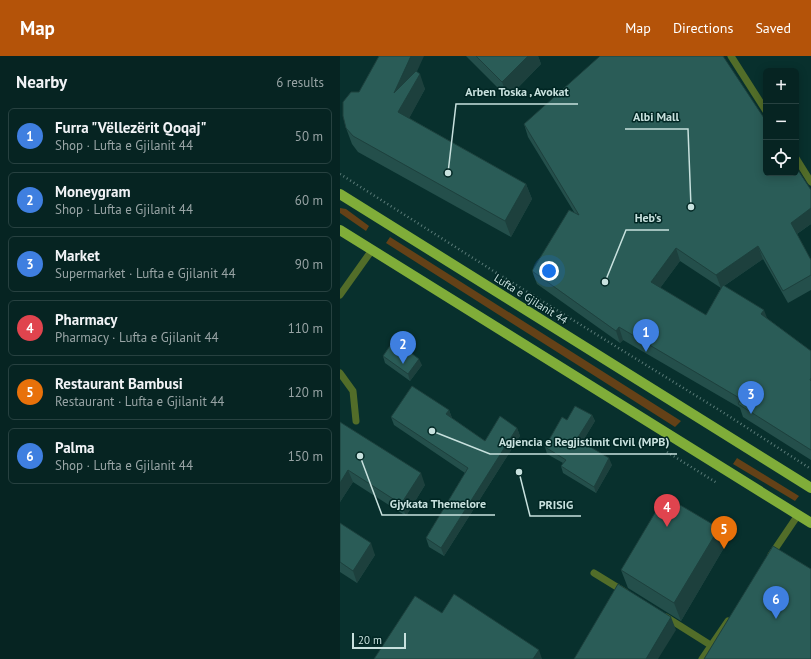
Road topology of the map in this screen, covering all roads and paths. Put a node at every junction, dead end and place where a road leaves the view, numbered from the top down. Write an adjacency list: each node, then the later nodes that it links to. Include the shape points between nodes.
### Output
1 (731, 56): 2 (lane)
2 (763, 106)
3 (799, 163): 5 (lane)
4 (340, 174): 12 (path)
5 (811, 182)
6 (340, 194): 13 (main road, Lufta e Gjilanit 44)
7 (340, 230): 8 (main road)
8 (372, 250): 9 (lane); 14 (main road)
9 (340, 294)
10 (340, 373): 11 (lane, via 353,391)
11 (356, 421)
12 (811, 469)
13 (811, 488)
14 (798, 515): 15 (main road); 16 (lane)
15 (811, 523)
16 (768, 560)
17 (594, 573): 18 (lane)
18 (633, 597)
19 (660, 613): 21 (lane)
20 (734, 613): 21 (lane)
21 (712, 646): 22 (lane)
22 (702, 659)

